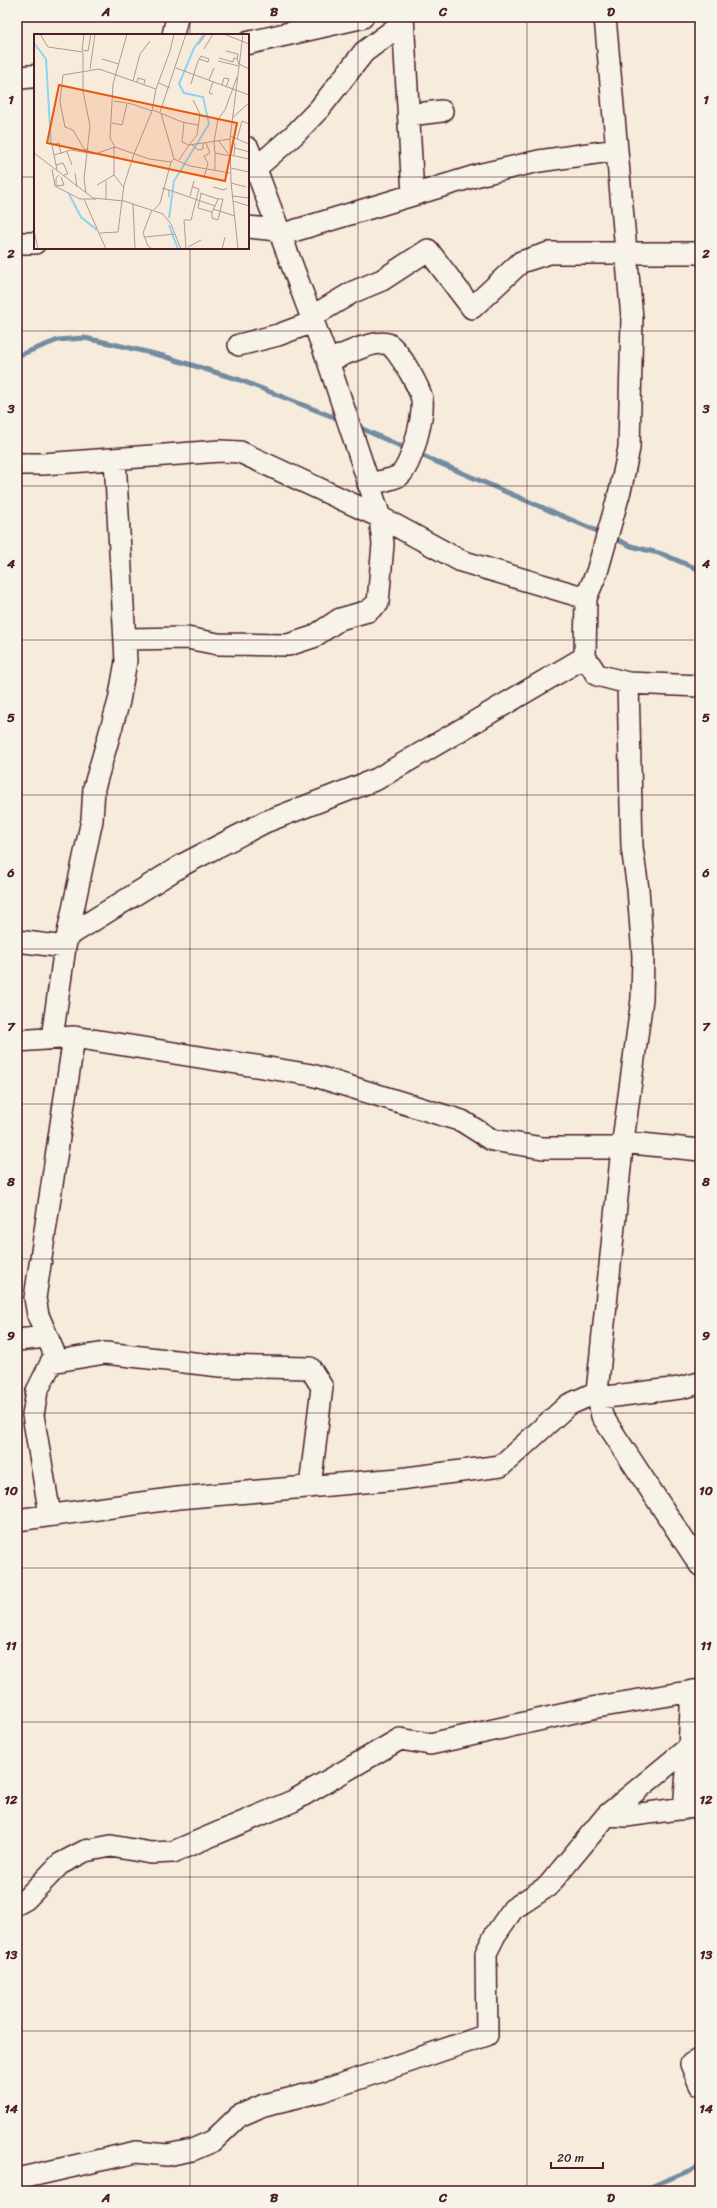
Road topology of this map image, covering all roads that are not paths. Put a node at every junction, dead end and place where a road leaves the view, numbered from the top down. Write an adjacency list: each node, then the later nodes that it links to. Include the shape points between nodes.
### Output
1 (177, 17): 5 (street)
2 (362, 17): 6 (main road)
3 (606, 17): 11 (street)
4 (403, 20): 10 (street); 13 (street, via 364,52 320,108)
5 (173, 34)
6 (249, 43)
7 (34, 76): 8 (main road)
8 (17, 78)
9 (442, 111): 10 (street)
10 (408, 115): 14 (street)
11 (617, 150): 14 (street, via 539,161 482,174); 20 (street)
12 (249, 153): 13 (street)
13 (255, 182): 16 (street)
14 (413, 195): 16 (street)
15 (249, 227): 16 (street)
16 (279, 232): 21 (street)
17 (17, 243): 18 (street)
18 (34, 243)
19 (700, 253): 20 (street)
20 (626, 254): 21 (street, via 548,253 521,262 472,308 428,250 382,280 353,292); 28 (street, via 632,318 630,448 597,572)
21 (312, 320): 22 (street, via 278,335); 23 (street)
22 (239, 345)
23 (328, 361): 26 (street); 26 (street, via 372,345 388,344 397,350 422,398 423,414 406,467 399,476)
24 (115, 459): 25 (street); 27 (street, via 220,451 240,452); 29 (street)
25 (17, 464)
26 (368, 484): 27 (street)
27 (380, 517): 28 (street, via 460,561); 29 (street, via 383,544 378,603 368,611 340,618 313,637 288,645 218,644 187,638)
28 (586, 598): 30 (street)
29 (125, 640): 34 (street, via 126,661 119,701 94,788 92,820)
30 (585, 657): 31 (street, via 597,676); 34 (street, via 377,779 265,822 184,864)
31 (628, 683): 32 (street); 38 (street, via 632,846 639,896 643,984)
32 (700, 686)
33 (17, 941): 34 (street)
34 (67, 941): 36 (street)
35 (74, 1037): 36 (street); 38 (street, via 312,1075 462,1121 492,1140 543,1148); 40 (street, via 35,1298 38,1315)
36 (52, 1038): 37 (street)
37 (17, 1041)
38 (622, 1145): 39 (street); 44 (street)
39 (700, 1150)
40 (47, 1336): 41 (street); 42 (street, via 54,1355)
41 (17, 1340)
42 (51, 1362): 45 (street, via 105,1353 220,1366 310,1368 322,1387); 46 (street, via 37,1391 33,1415)
43 (700, 1383): 44 (street, via 680,1388)
44 (598, 1395): 45 (street, via 568,1405 501,1466); 48 (street, via 602,1416)
45 (310, 1487): 46 (street, via 178,1498)
46 (50, 1515): 47 (street)
47 (17, 1520)
48 (700, 1565)
49 (696, 1691): 50 (street); 53 (street, via 597,1707 430,1744 400,1739 293,1801 173,1852 151,1853 111,1846 85,1851 60,1864 26,1900)
50 (689, 1747): 51 (street); 52 (street)
51 (692, 1808): 52 (street, via 626,1816)
52 (607, 1814): 56 (street, via 548,1886 513,1909 495,1935 486,1953 487,2035 322,2091 264,2105 239,2116 213,2141 192,2150 167,2155 136,2152)
53 (17, 1904)
54 (700, 2059): 55 (street, via 691,2064)
55 (700, 2085)
56 (17, 2179)

